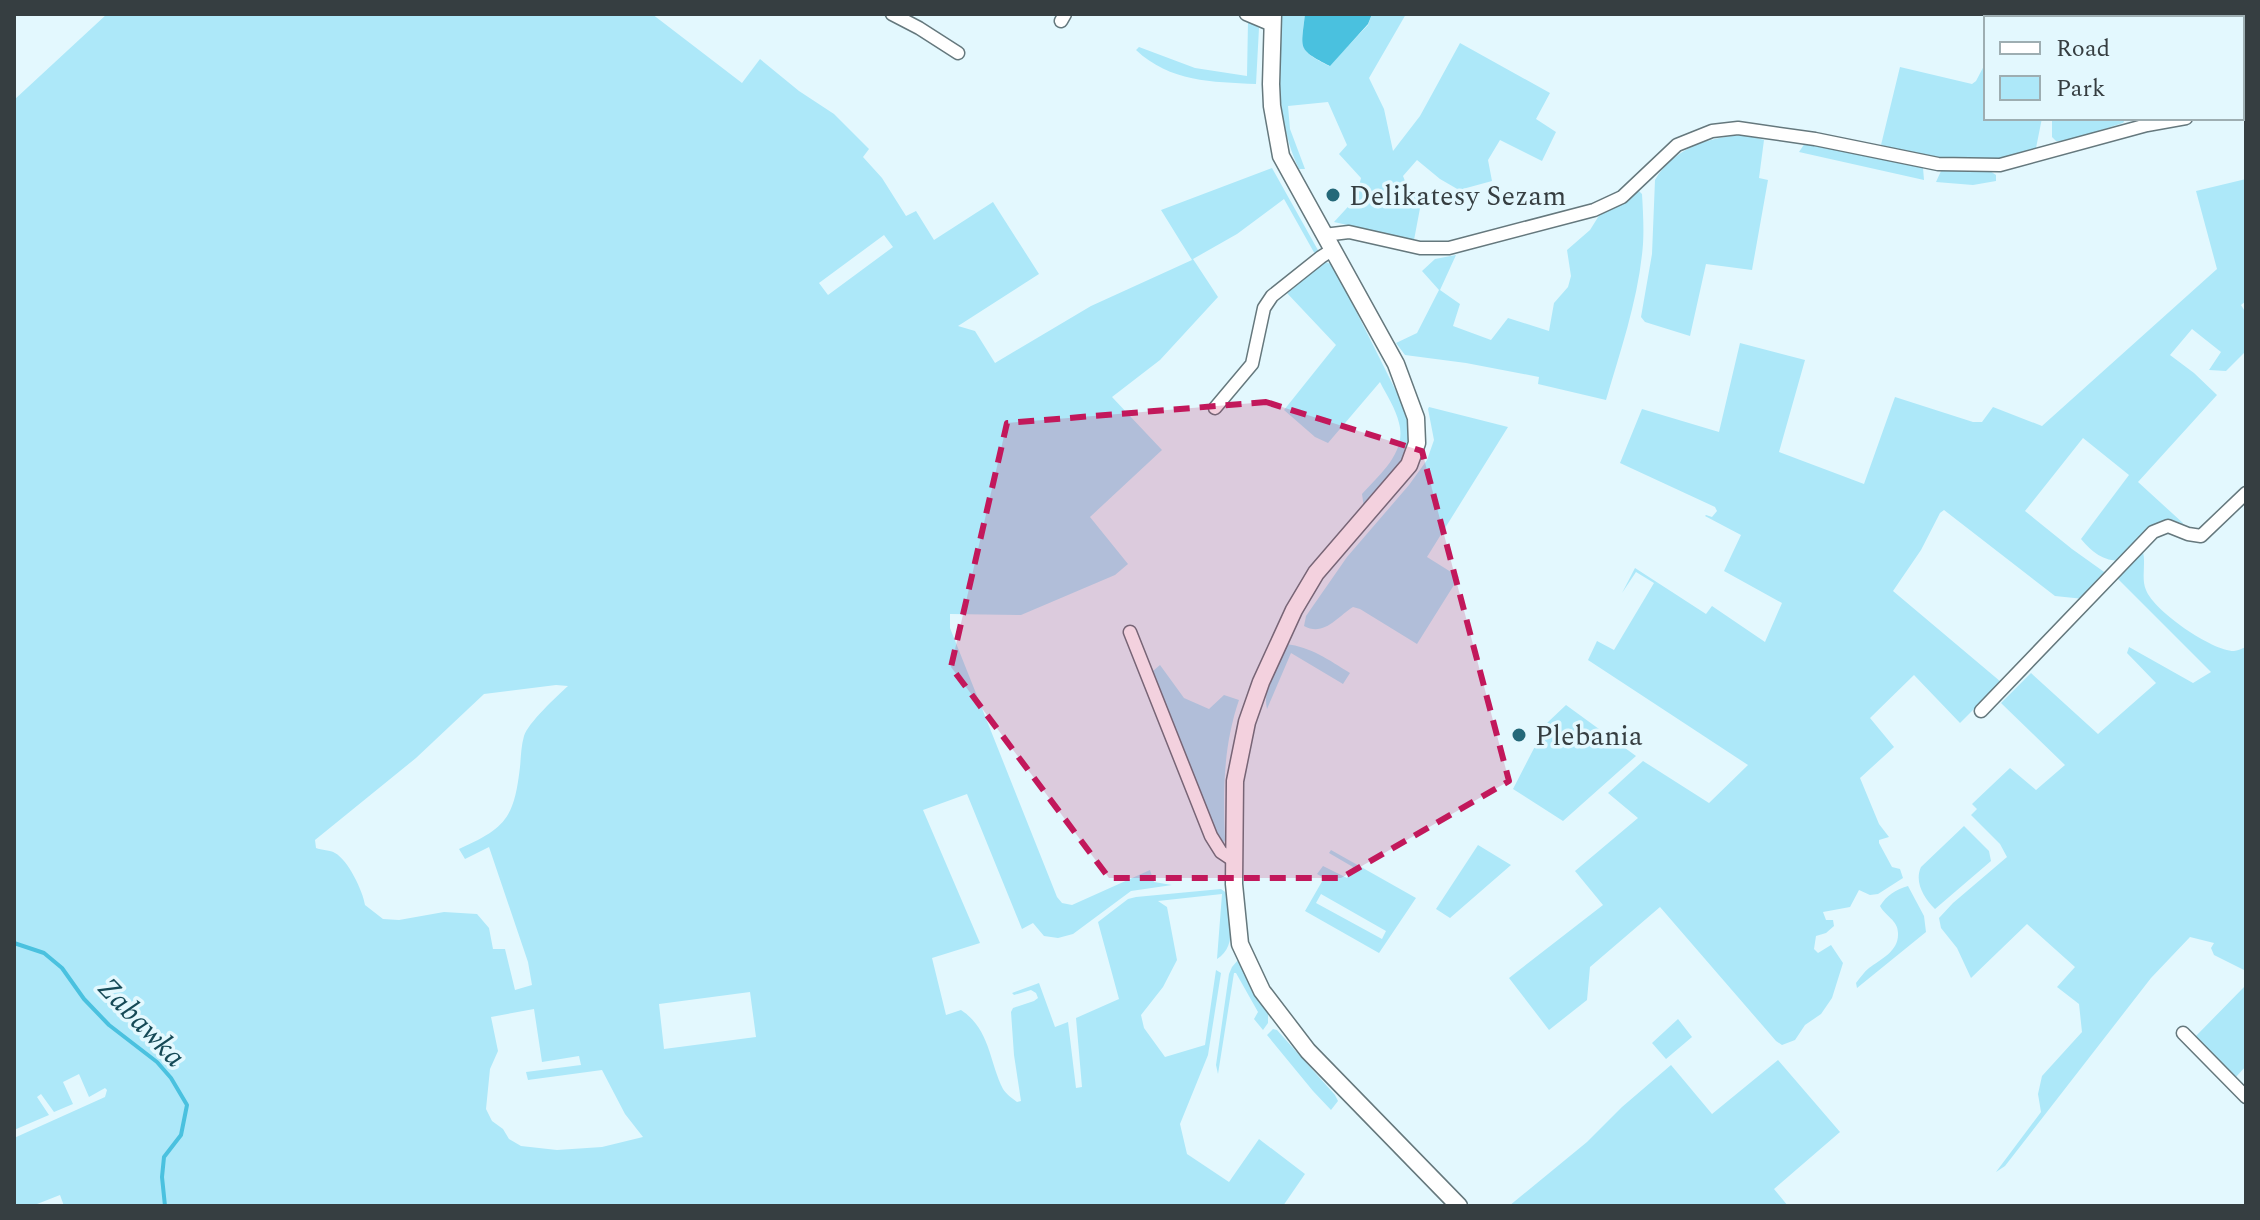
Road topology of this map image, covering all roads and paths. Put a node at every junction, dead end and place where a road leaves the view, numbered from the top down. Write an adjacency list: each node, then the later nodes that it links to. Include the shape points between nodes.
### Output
1 (892, 14): 4 (street)
2 (1246, 14): 3 (street)
3 (1273, 19): 6 (street, via 1271,95 1281,156)
4 (958, 53)
5 (2175, 120): 6 (street, via 2000,165 1938,164 1815,139 1738,128 1712,131 1677,145 1622,197 1594,210 1449,248 1420,248 1349,232)
6 (1324, 235): 7 (street)
7 (1332, 250): 8 (street, via 1272,296 1264,308 1252,364); 12 (street, via 1396,364 1416,418 1417,443 1409,465 1316,573 1261,682 1235,781)
8 (1215, 408)
9 (2246, 493): 11 (street, via 2201,536 2168,526 2153,532)
10 (1130, 632): 12 (street, via 1211,836)
11 (1981, 711)
12 (1233, 860): 15 (street, via 1240,944 1262,991 1308,1051)
13 (2183, 1033): 14 (street)
14 (2246, 1097)
15 (1459, 1206)

